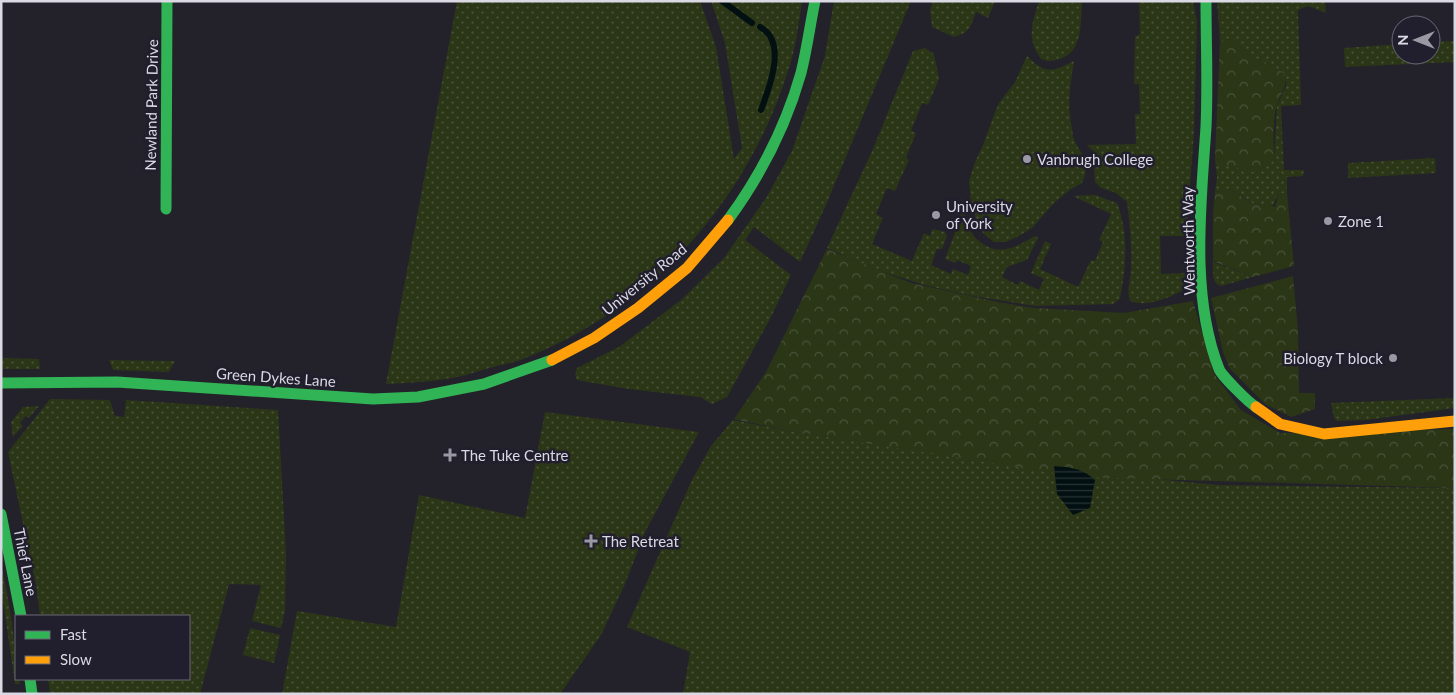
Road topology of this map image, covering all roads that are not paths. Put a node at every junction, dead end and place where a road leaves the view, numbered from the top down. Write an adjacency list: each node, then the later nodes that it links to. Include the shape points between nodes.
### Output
1 (167, 1): 4 (street, Newland Park Drive)
2 (814, 1): 5 (street, University Road, via 801,72 781,131 751,187 729,219 687,268 638,308 594,338)
3 (1206, 1): 7 (street, Wentworth Way, via 1206,125 1200,257 1206,327 1220,371 1253,405 1280,424 1324,434)
4 (166, 208)
5 (544, 364): 6 (street, Green Dykes Lane, via 484,384 418,397 373,399 116,382)
6 (1, 383)
7 (1455, 421)
8 (1, 514): 9 (street, Thief Lane)
9 (21, 615)
10 (30, 680): 11 (street)
11 (32, 694)

